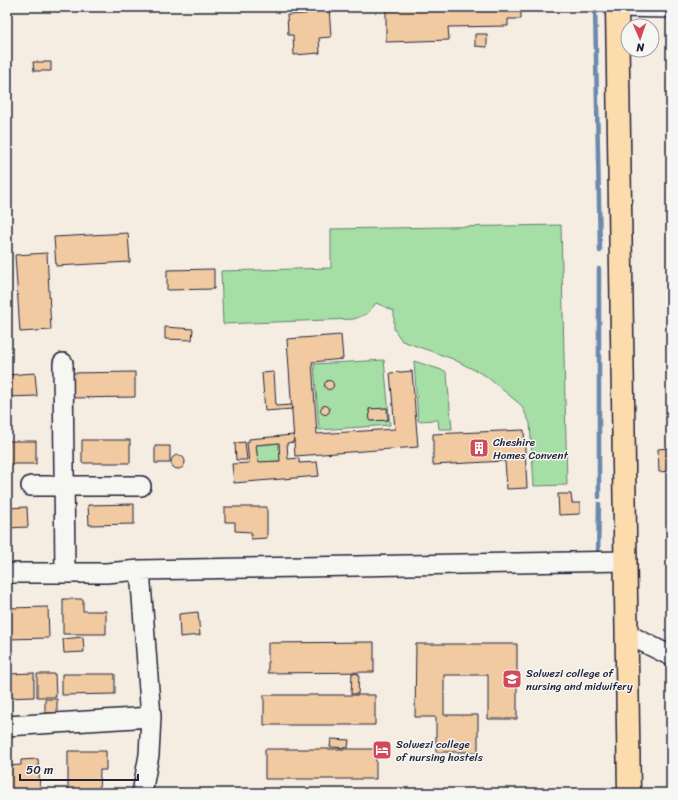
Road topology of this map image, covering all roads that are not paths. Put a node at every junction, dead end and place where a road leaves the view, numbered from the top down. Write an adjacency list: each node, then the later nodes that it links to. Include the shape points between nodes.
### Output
1 (617, 7): 2 (street); 7 (main road)
2 (671, 8)
3 (63, 363): 4 (street)
4 (64, 485): 5 (street); 6 (street); 10 (street)
5 (31, 486)
6 (140, 486)
7 (626, 561): 8 (street); 11 (main road)
8 (140, 570): 10 (street); 13 (street)
9 (7, 572): 10 (street)
10 (65, 573)
11 (627, 634): 12 (street); 16 (main road)
12 (671, 656)
13 (151, 717): 14 (street); 15 (street, via 149,755)
14 (7, 726)
15 (142, 793)
16 (630, 793)

